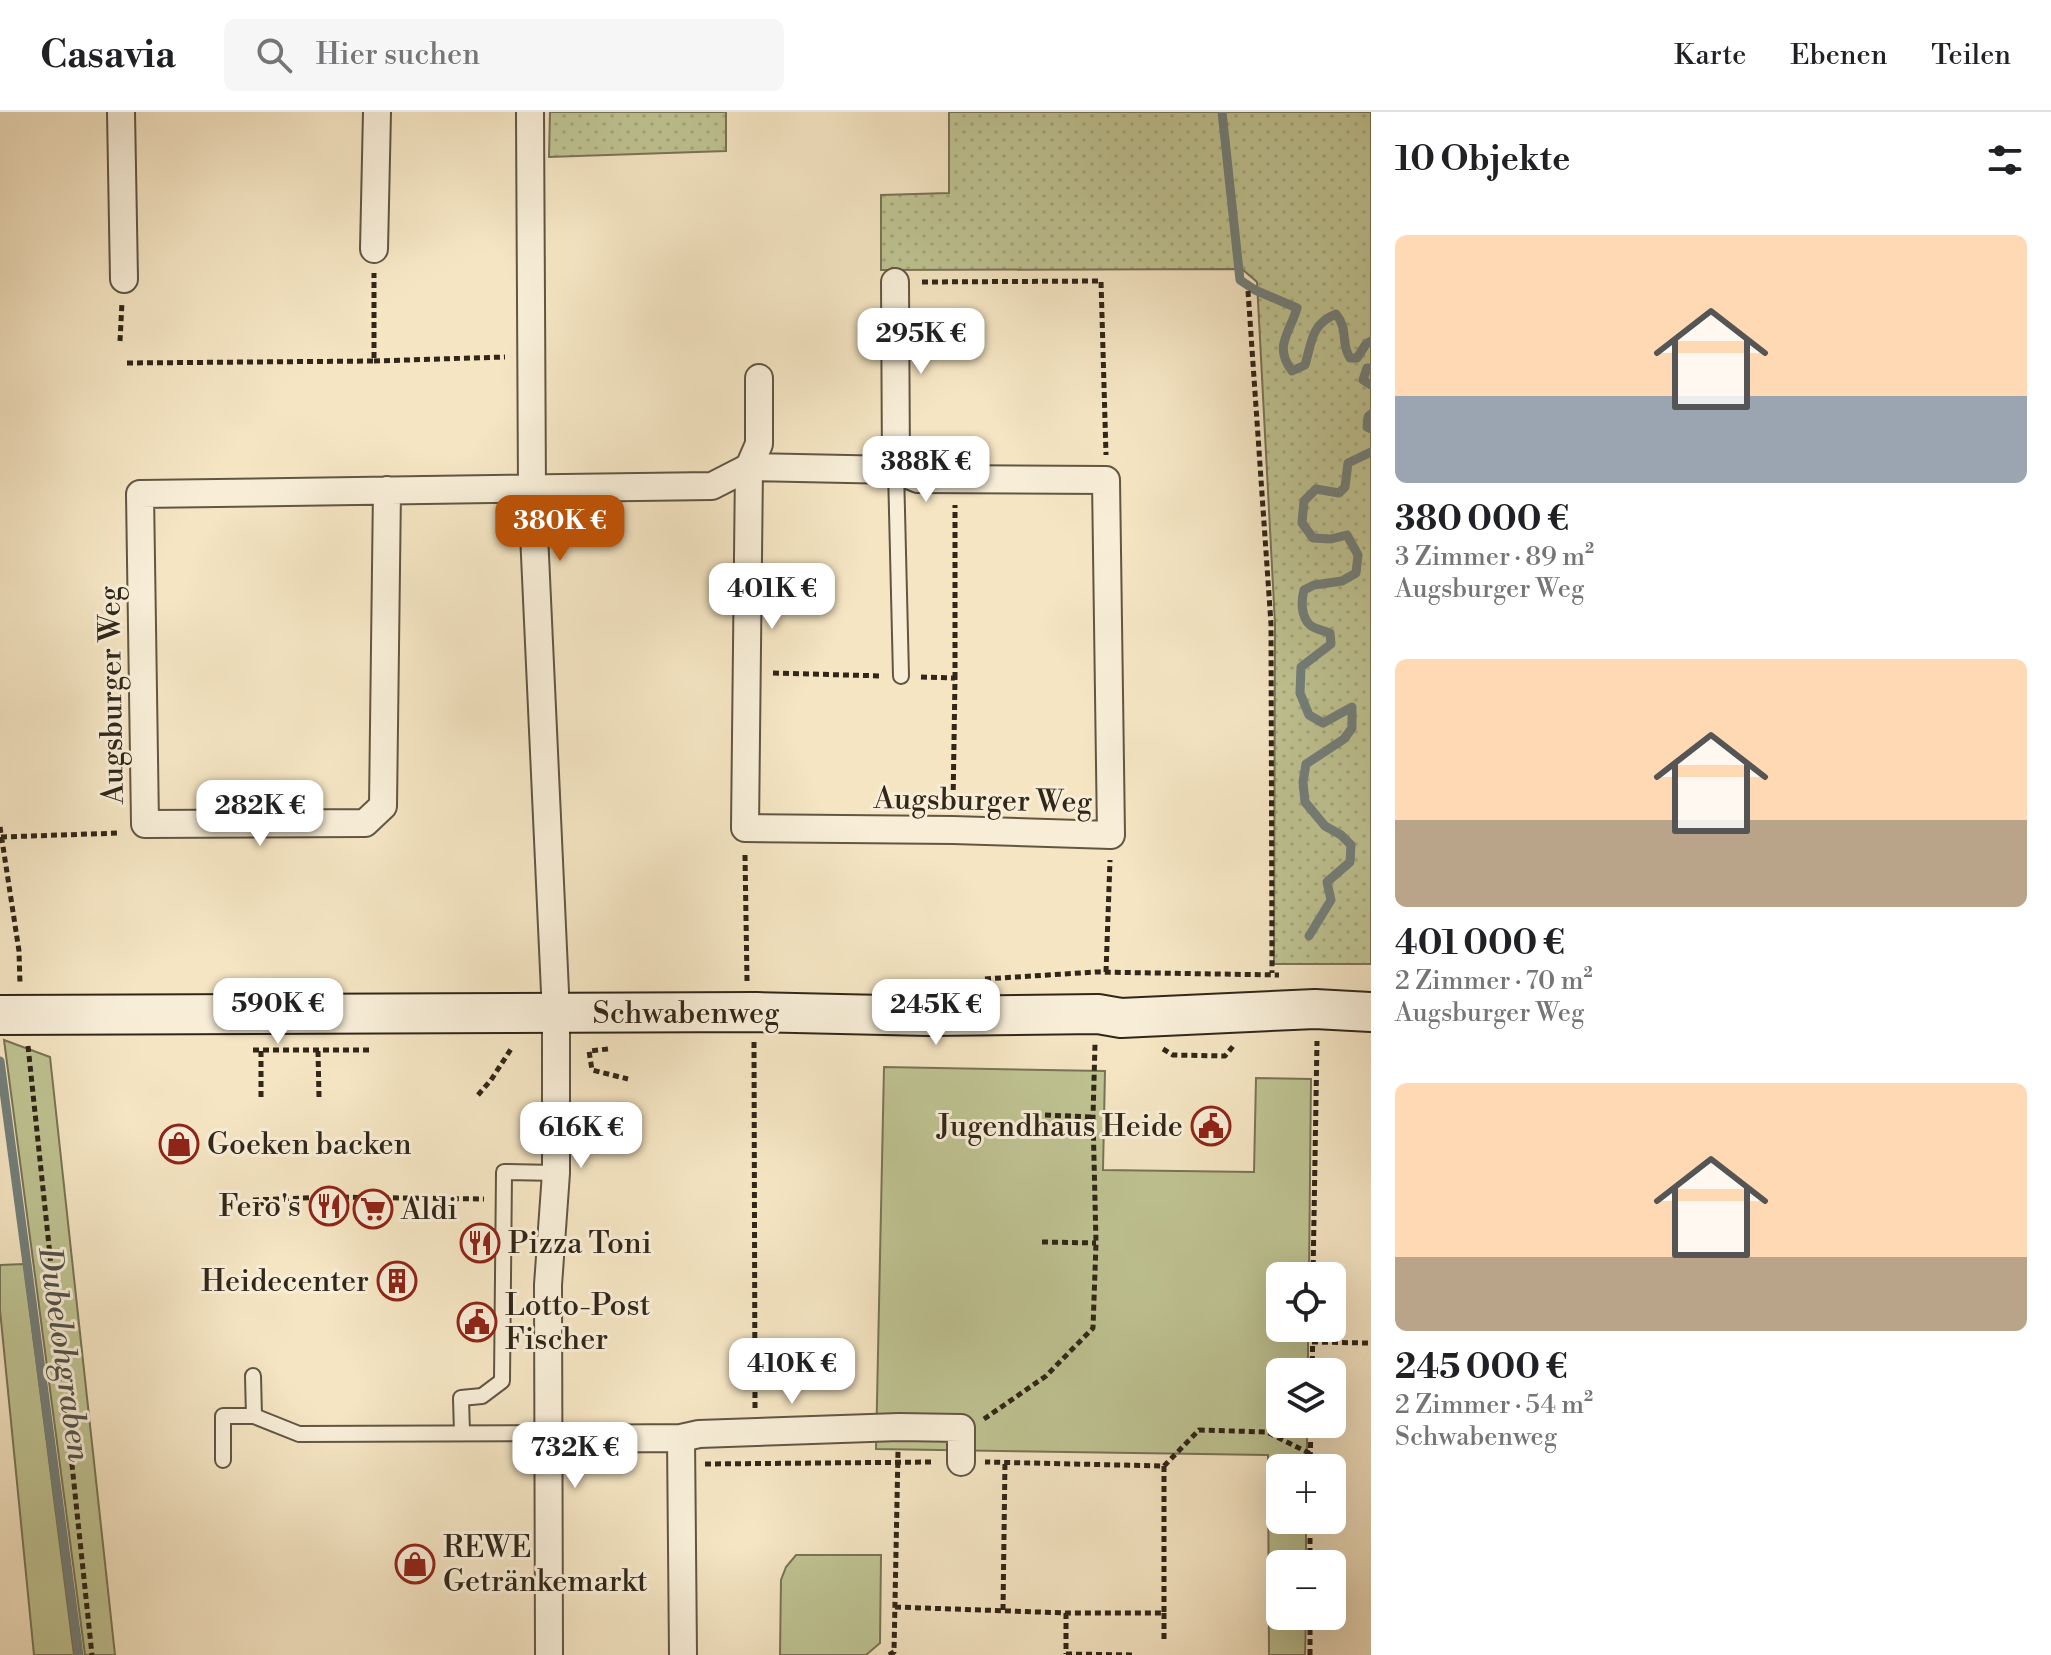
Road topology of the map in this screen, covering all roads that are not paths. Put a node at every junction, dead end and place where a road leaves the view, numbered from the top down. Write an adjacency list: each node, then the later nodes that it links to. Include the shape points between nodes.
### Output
1 (121, 112): 5 (street)
2 (377, 112): 4 (street)
3 (530, 112): 11 (street)
4 (374, 249)
5 (124, 279)
6 (895, 282): 9 (street)
7 (759, 378): 8 (street, via 759,444)
8 (749, 467): 9 (street, Augsburger Weg); 9 (street, Augsburger Weg, via 745,828 1111,835 1106,480 918,479); 11 (street, Augsburger Weg, via 712,486)
9 (896, 470): 12 (lane)
10 (387, 490): 10 (street, Augsburger Weg, via 140,494 145,824 365,823 383,806); 11 (street, Augsburger Weg)
11 (532, 490): 14 (street)
12 (901, 676)
13 (1371, 1012): 14 (street, Schwabenweg, via 1315,1009 1121,1018)
14 (556, 1014): 15 (street, Schwabenweg); 16 (street)
15 (12, 1015)
16 (556, 1173): 19 (lane, via 504,1172 502,1381 482,1396 461,1398); 20 (street, via 548,1285)
17 (253, 1376): 18 (lane)
18 (254, 1416): 19 (lane, via 299,1434); 22 (lane, via 223,1416)
19 (462, 1433): 20 (lane)
20 (549, 1436): 21 (street); 24 (street)
21 (681, 1452): 23 (street, via 699,1434 961,1428); 25 (street)
22 (223, 1460)
23 (961, 1462)
24 (549, 1655)
25 (683, 1655)

